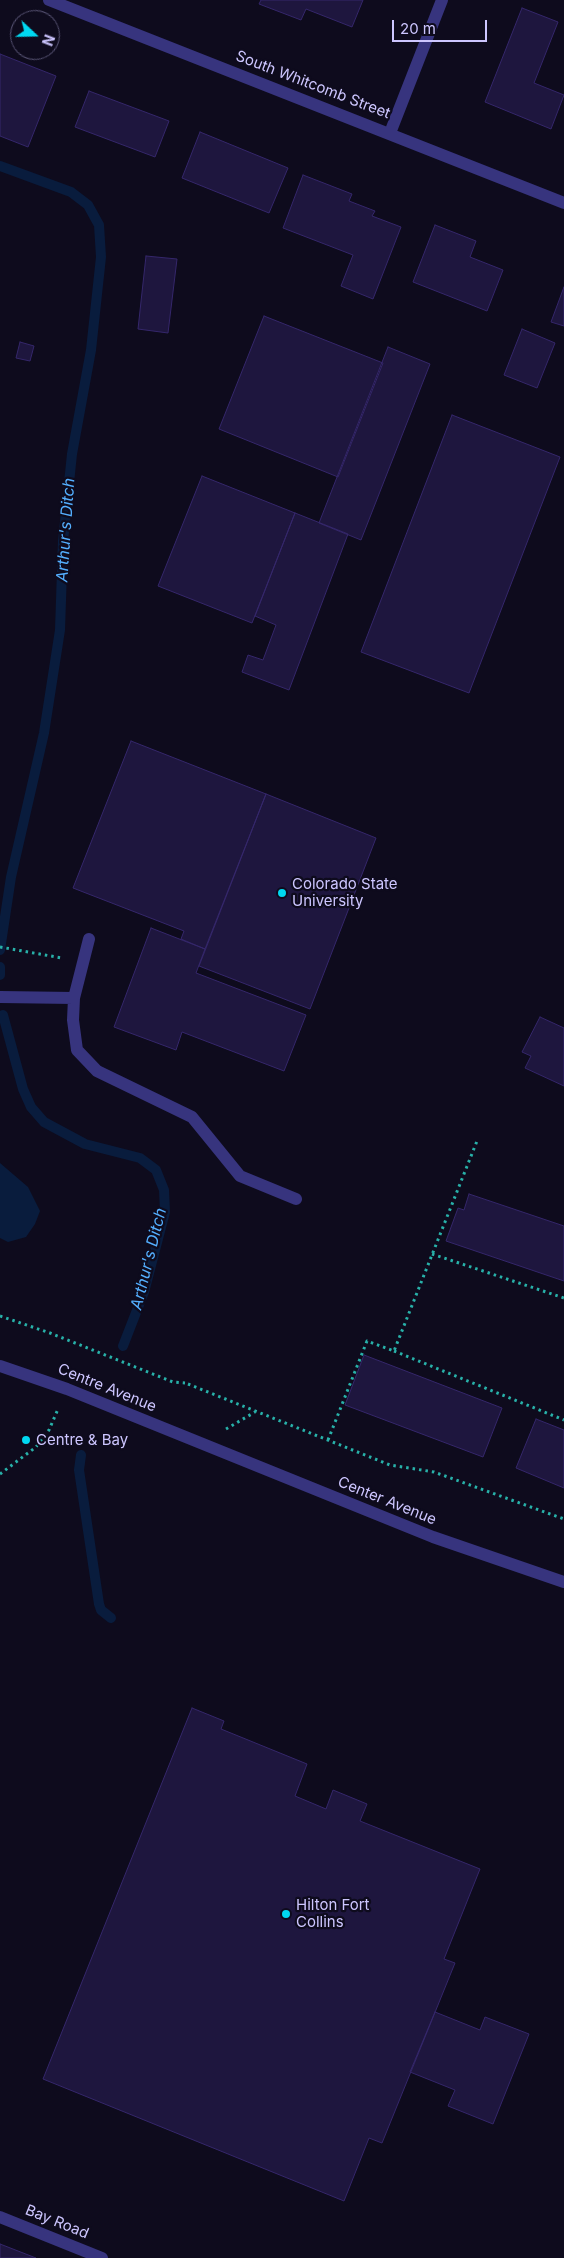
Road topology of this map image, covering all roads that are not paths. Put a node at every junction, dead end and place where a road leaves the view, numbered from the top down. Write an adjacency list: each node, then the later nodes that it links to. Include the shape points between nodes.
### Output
1 (49, 0): 3 (street, South Whitcomb Street)
2 (442, 0): 3 (street)
3 (390, 133): 4 (street, South Whitcomb Street)
4 (564, 203)
5 (89, 939): 7 (street)
6 (0, 997): 7 (street)
7 (74, 998): 8 (street, via 77,1050 97,1071 192,1117 240,1176)
8 (296, 1199)
9 (0, 1366): 10 (street, Centre Avenue, via 67,1388)
10 (201, 1443): 11 (street, Center Avenue, via 433,1537)
11 (564, 1582)
12 (0, 2217): 13 (street, Bay Road)
13 (102, 2258)

